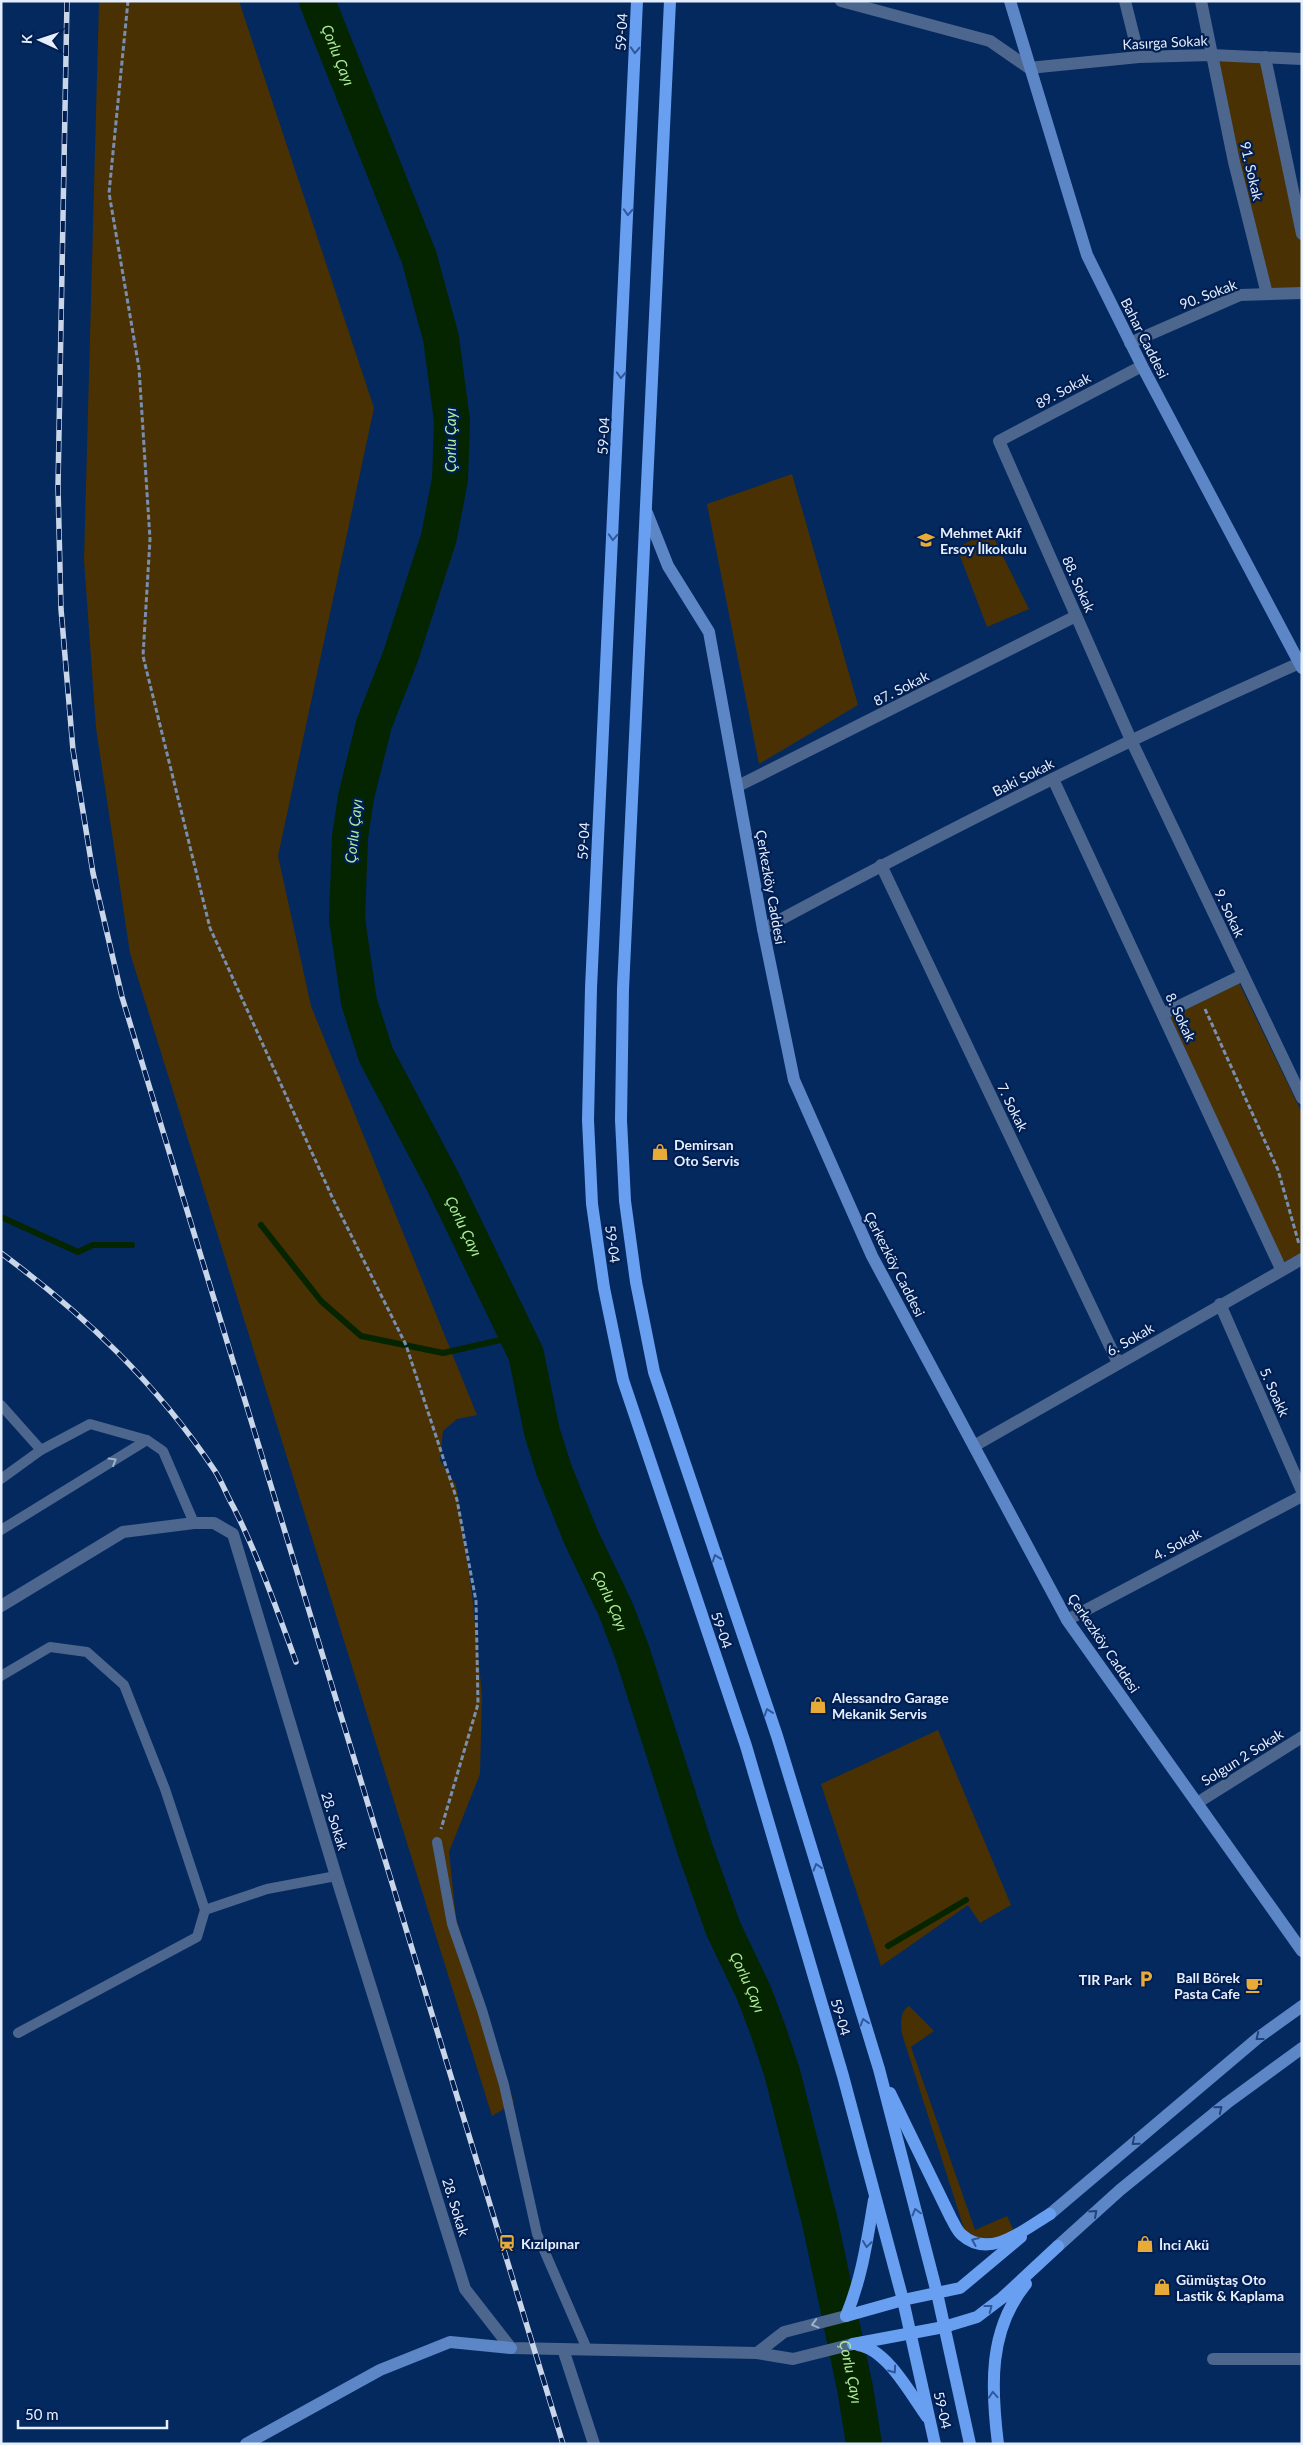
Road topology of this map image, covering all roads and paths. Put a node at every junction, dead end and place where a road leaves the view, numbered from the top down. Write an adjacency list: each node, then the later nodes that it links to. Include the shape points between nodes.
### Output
1 (128, 1): 51 (path, via 108,192 139,368 150,539 143,656 210,928 333,1198 406,1346 457,1500 476,1600 478,1704)
2 (637, 1): 59 (main road, 59-04 / 59-04, one-way to 59, via 591,988 588,1120 592,1204 604,1288 623,1380 746,1746)
3 (670, 1): 20 (main road, 59-04)
4 (841, 1): 8 (street)
5 (1010, 1): 13 (main road, Bahar Caddesi)
6 (1125, 1): 12 (street)
7 (1201, 1): 9 (street, 91. Sokak)
8 (861, 4): 13 (street, via 990,41)
9 (1211, 55): 10 (street, Kasırga Sokak); 12 (street, Kasırga Sokak); 16 (street, 91. Sokak)
10 (1265, 57): 11 (street, Kasırga Sokak); 14 (street)
11 (1301, 57)
12 (1139, 58): 13 (street, Kasırga Sokak)
13 (1029, 68): 17 (main road, Bahar Caddesi, via 1087,255)
14 (1302, 234)
15 (1302, 293): 16 (street, 90. Sokak)
16 (1267, 294): 17 (street, 90. Sokak, via 1240,295)
17 (1130, 343): 18 (main road, Bahar Caddesi)
18 (1142, 366): 19 (street, 89. Sokak); 22 (main road, Bahar Caddesi)
19 (999, 441): 21 (street, 88. Sokak)
20 (647, 513): 25 (main road, Çerkezköy Caddesi, via 668,566 709,632); 58 (main road, 59-04, one-way to 20, via 777,1736 654,1372 636,1282 625,1201 621,1120 624,989)
21 (1076, 616): 23 (street, 88. Sokak); 25 (street, 87. Sokak)
22 (1301, 664): 23 (street, Baki Sokak)
23 (1131, 740): 24 (street, Baki Sokak); 28 (street, 9. Sokak)
24 (1053, 779): 26 (street, Baki Sokak); 30 (street, 8. Sokak)
25 (738, 786): 27 (main road, Çerkezköy Caddesi)
26 (881, 865): 27 (street, Baki Sokak); 36 (street, 7. Sokak)
27 (762, 929): 39 (main road, Çerkezköy Caddesi, via 794,1080 872,1256)
28 (1243, 975): 29 (street); 31 (street, 9. Sokak)
29 (1199, 996): 30 (street); 32 (path, via 1278,1170)
30 (1162, 1014): 34 (street, 8. Sokak)
31 (1302, 1098)
32 (1302, 1252)
33 (1302, 1259): 34 (street, 6. Sokak)
34 (1282, 1268): 35 (street, 6. Sokak)
35 (1220, 1304): 36 (street, 6. Sokak); 42 (street, 5. Soakk)
36 (1118, 1363): 39 (street, 6. Sokak)
37 (1, 1404): 40 (lane)
38 (147, 1440): 40 (lane, via 90,1424); 44 (lane, via 163,1450); 45 (lane, one-way to 38)
39 (974, 1446): 47 (main road, Çerkezköy Caddesi)
40 (41, 1450): 41 (lane)
41 (1, 1479)
42 (1302, 1492)
43 (1302, 1496): 47 (street, 4. Sokak)
44 (194, 1523): 46 (street, 28. Sokak, via 123,1532); 52 (street, 28. Sokak, via 214,1523 233,1534)
45 (1, 1530)
46 (1, 1606)
47 (1068, 1620): 50 (main road, Çerkezköy Caddesi)
48 (1, 1676): 53 (lane, via 50,1647 87,1652 124,1685 166,1789)
49 (1302, 1737): 50 (street, Solgun 2 Sokak)
50 (1198, 1803): 54 (main road, Çerkezköy Caddesi)
51 (437, 1842): 70 (lane, via 452,1924 504,2085 537,2234)
52 (336, 1876): 53 (lane, via 267,1890); 68 (street, 28. Sokak, via 466,2289)
53 (204, 1910): 56 (lane, via 196,1936)
54 (1302, 1951)
55 (1302, 2006): 60 (main road, one-way to 60, via 1259,2037)
56 (18, 2033)
57 (1302, 2048): 61 (main road, one-way to 57, via 1219,2109)
58 (878, 2069): 60 (main road, one-way to 58, via 995,2244 978,2244 961,2234); 62 (main road, 59-04, one-way to 58)
59 (875, 2196): 63 (main road, 59-04 / 59-04); 64 (main road, one-way to 64, via 865,2258)
60 (1050, 2214): 62 (main road, via 960,2288)
61 (1058, 2246): 65 (main road, one-way to 61, via 977,2317); 79 (main road, one-way to 61, via 992,2381 1002,2322 1016,2296)
62 (937, 2293): 63 (main road); 65 (main road, 59-04)
63 (903, 2300): 64 (main road); 66 (main road, 59-04 / 59-04)
64 (846, 2316): 71 (street, one-way to 71, via 784,2332)
65 (944, 2327): 66 (main road); 78 (main road, 59-04)
66 (910, 2334): 67 (main road); 74 (main road, 59-04 / 59-04)
67 (854, 2344): 71 (street, via 793,2359); 74 (main road, one-way to 74, via 866,2346 889,2364)
68 (512, 2348): 69 (street); 75 (main road, via 450,2342 380,2370)
69 (563, 2349): 70 (street); 76 (street)
70 (587, 2349): 71 (street)
71 (757, 2353)
72 (1213, 2359): 73 (street)
73 (1302, 2359)
74 (931, 2423): 77 (main road, 59-04 / 59-04)
75 (246, 2444)
76 (594, 2444)
77 (935, 2444)
78 (970, 2444)
79 (998, 2444)

